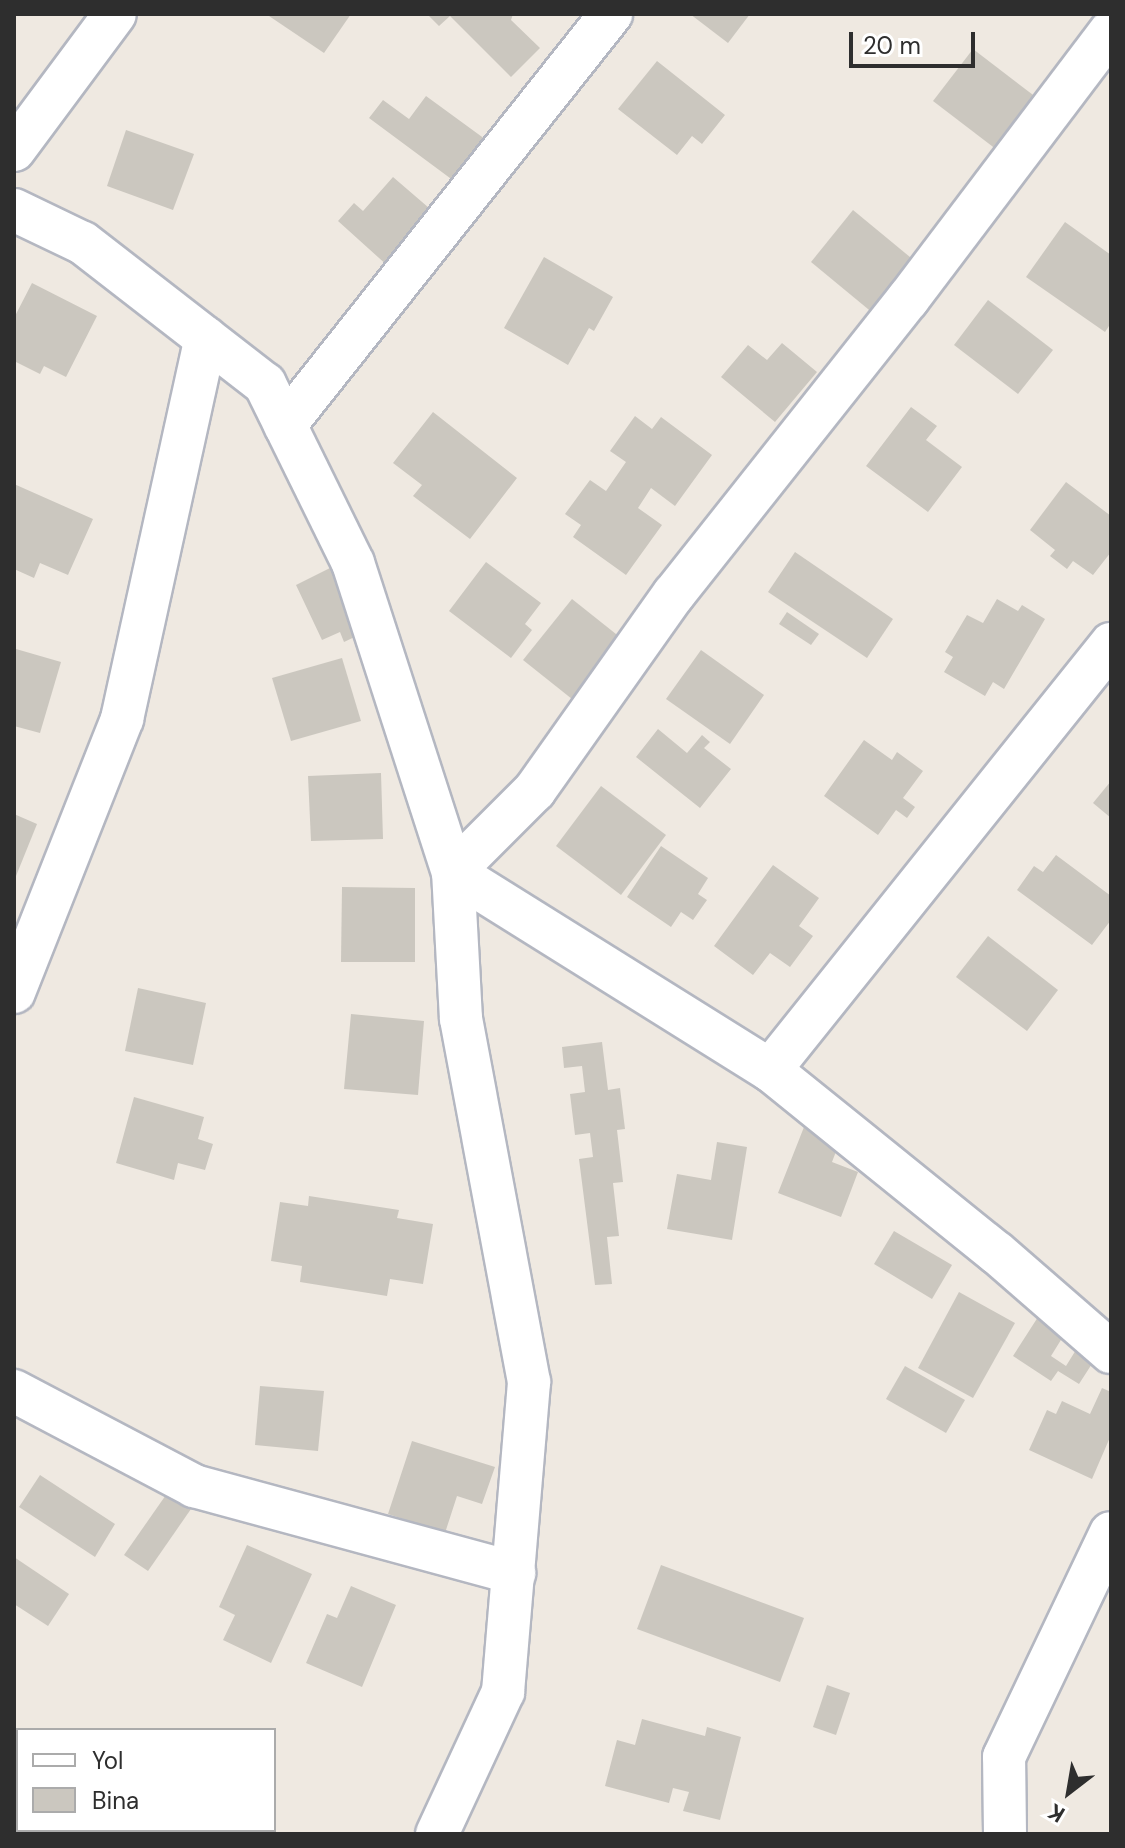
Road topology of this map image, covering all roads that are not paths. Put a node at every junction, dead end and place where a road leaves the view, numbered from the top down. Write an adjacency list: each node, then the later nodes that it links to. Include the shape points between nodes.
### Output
1 (115, 14): 4 (street)
2 (603, 17): 7 (street)
3 (1111, 31): 9 (street, via 674,594 535,790)
4 (14, 150)
5 (14, 210): 6 (street, via 83,243)
6 (206, 338): 7 (street, via 265,384); 10 (street, via 122,719)
7 (285, 425): 9 (street, via 353,563)
8 (1111, 644): 11 (street)
9 (453, 872): 11 (street); 15 (street, via 461,1019 529,1382)
10 (14, 992)
11 (770, 1070): 12 (street, via 997,1253)
12 (1104, 1331)
13 (14, 1391): 15 (street, via 194,1486)
14 (1111, 1533): 17 (street, via 1004,1757)
15 (514, 1573): 16 (street, via 503,1692)
16 (437, 1834)
17 (1005, 1834)

